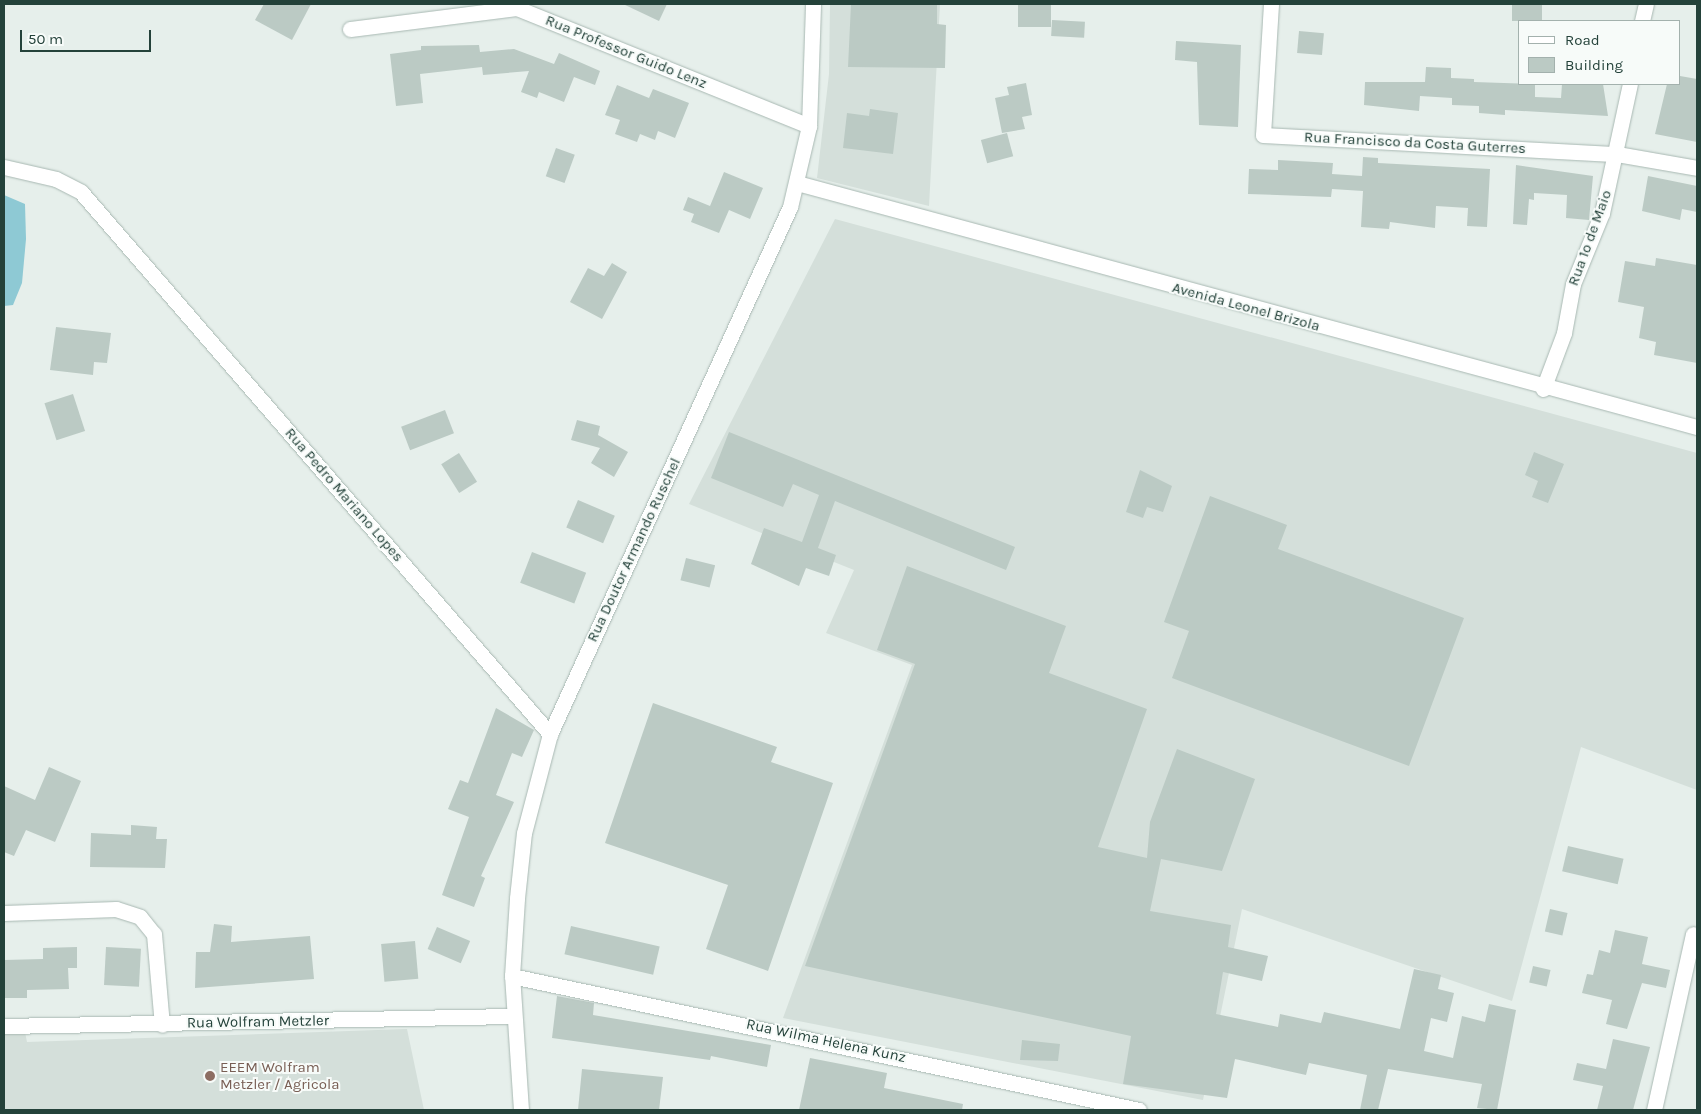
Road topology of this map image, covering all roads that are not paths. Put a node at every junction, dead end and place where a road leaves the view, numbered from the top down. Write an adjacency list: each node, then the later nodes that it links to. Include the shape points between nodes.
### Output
1 (813, 4): 7 (street, Rua Doutor Armando Ruschel)
2 (1271, 4): 8 (street, Rua Francisco da Costa Guterres, via 1263,136)
3 (1646, 4): 4 (street)
4 (1642, 20)
5 (350, 29): 7 (street, Rua Professor Guido Lenz, via 517,8)
6 (1630, 85): 8 (street, Rua 1º de Maio)
7 (808, 126): 11 (street, Rua Doutor Armando Ruschel)
8 (1617, 154): 10 (street, Rua Francisco da Costa Guterres); 12 (street, Rua 1º de Maio, via 1602,213 1572,284 1564,333)
9 (4, 167): 14 (street, Rua Pedro Mariano Lopes, via 56,179 81,192)
10 (1697, 168)
11 (797, 183): 12 (street, Avenida Leonel Brizola); 14 (street, Rua Doutor Armando Ruschel, via 790,207)
12 (1542, 389): 13 (street, Avenida Leonel Brizola)
13 (1697, 427)
14 (550, 734): 17 (street, Rua Doutor Armando Ruschel, via 524,833)
15 (4, 913): 19 (street, via 116,909 140,917 154,934)
16 (1693, 934): 23 (street)
17 (512, 976): 18 (street, Rua Doutor Armando Ruschel); 22 (street, Rua Wilma Helena Kunz)
18 (512, 1016): 19 (street, Rua Wolfram Metzler); 21 (street, Rua Doutor Armando Ruschel)
19 (162, 1025): 20 (street, Rua Wolfram Metzler)
20 (4, 1026)
21 (521, 1110)
22 (1139, 1110)
23 (1654, 1110)

